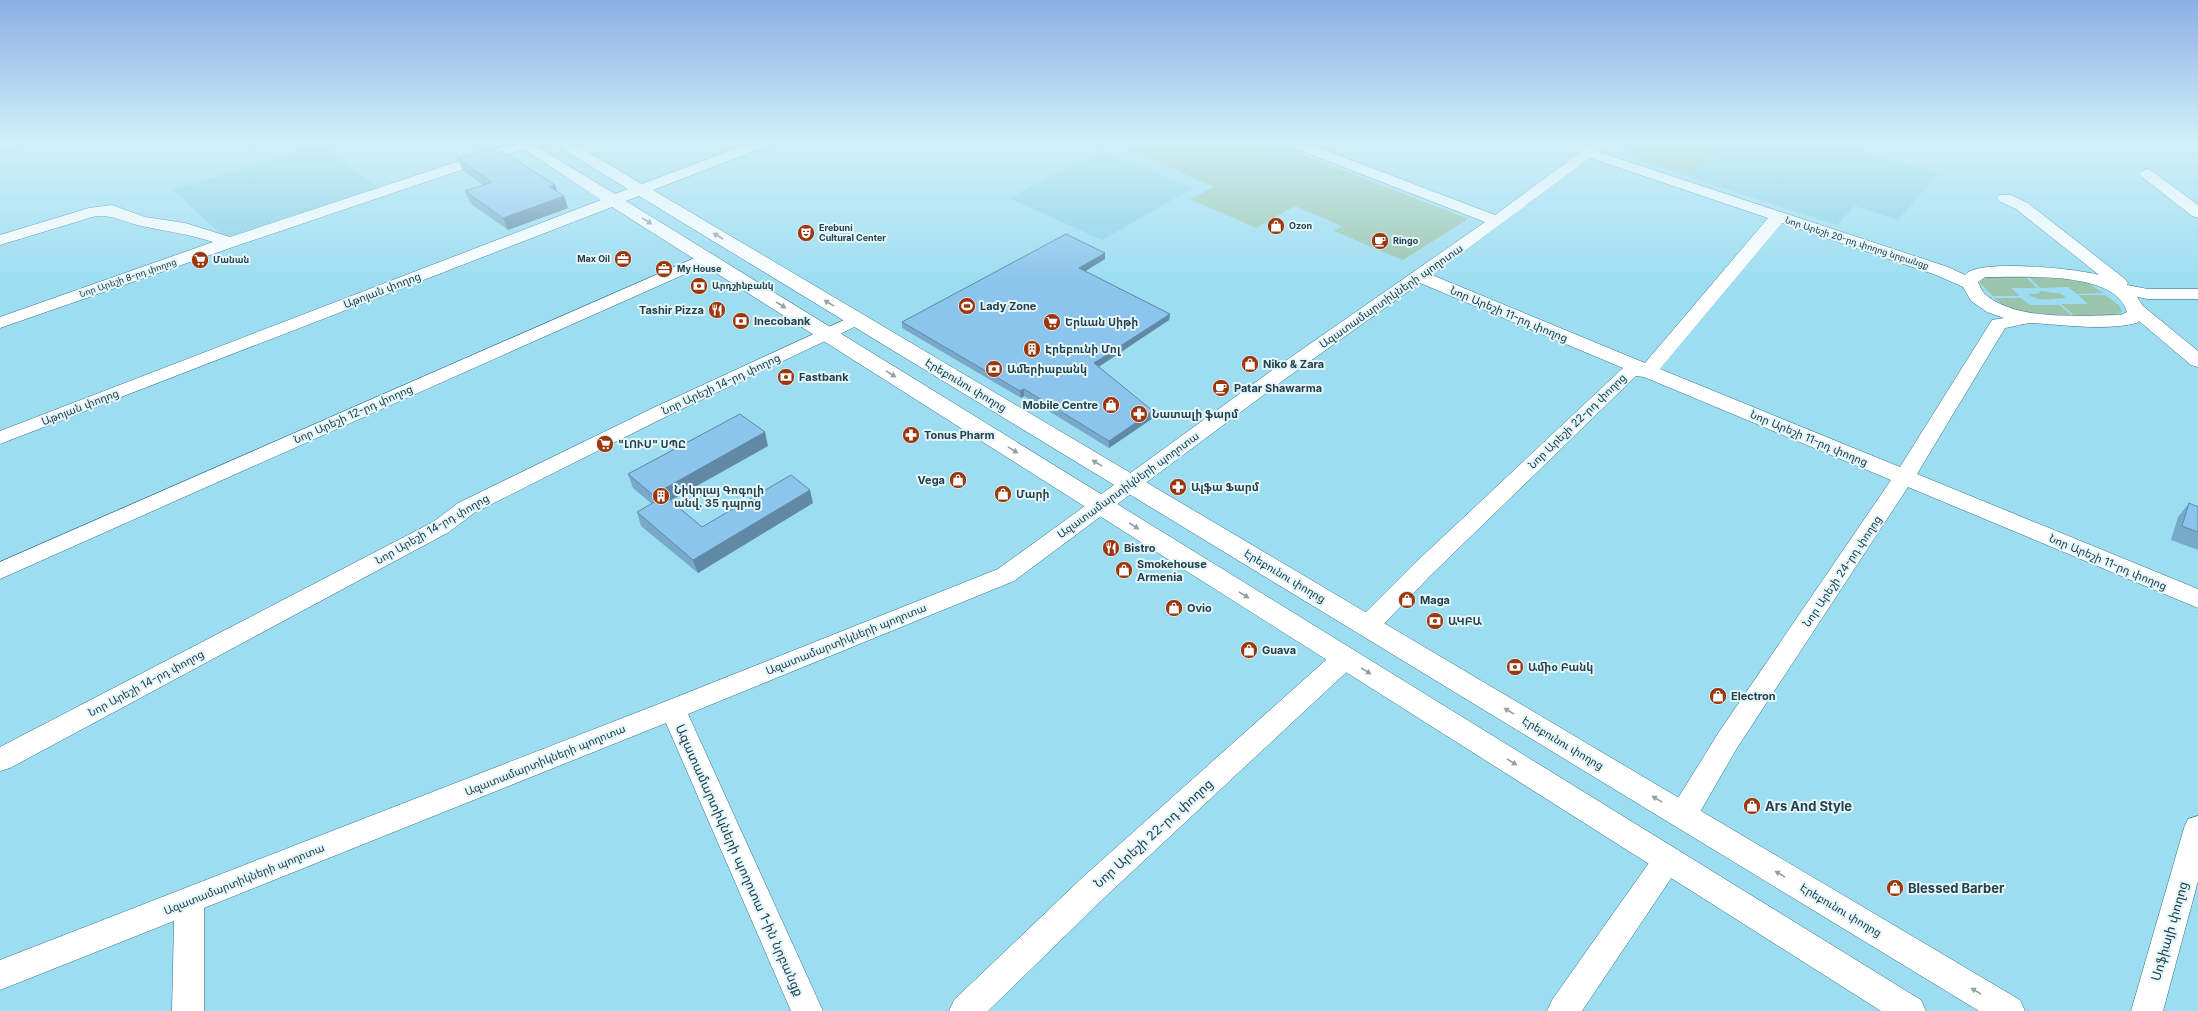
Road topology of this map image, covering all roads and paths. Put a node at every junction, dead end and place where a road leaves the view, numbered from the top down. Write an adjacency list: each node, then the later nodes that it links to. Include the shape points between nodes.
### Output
1 (385, 189): 14 (street, Նոր Արեշի 8-րդ փողոց)
2 (596, 189): 9 (street)
3 (1414, 189): 12 (street)
4 (1540, 189): 12 (street, Ազատամարտիկների պողոտա)
5 (1696, 189): 11 (street, Նոր Արեշի 20-րդ փողոց նրբանցք)
6 (2167, 189): 10 (street)
7 (641, 190): 9 (street, Աթոյան փողոց); 21 (street, Էրեբունու փողոց, one-way to 7)
8 (2005, 198): 19 (street, via 2022,206)
9 (614, 201): 15 (street, one-way to 15); 26 (street, Աթոյան փողոց)
10 (2198, 212)
11 (1778, 217): 17 (street, Նոր Արեշի 20-րդ փողոց նրբանցք, via 1942,271); 25 (street)
12 (1497, 221): 16 (street, Ազատամարտիկների պողոտա)
13 (0, 240): 14 (street, via 95,211 112,210 142,221 185,228)
14 (230, 242): 22 (street, Նոր Արեշի 8-րդ փողոց)
15 (706, 258): 23 (street, one-way to 23); 30 (street, Նոր Արեշի 12-րդ փողոց)
16 (1419, 276): 25 (street, Նոր Արեշի 11-րդ փողոց); 28 (street, Ազատամարտիկների պողոտա, via 1278,375)
17 (1973, 278): 19 (street, via 2071,274 2111,287); 20 (street, via 1971,289)
18 (2198, 294): 19 (street)
19 (2134, 303): 20 (street, via 2026,318); 24 (street, via 2159,329)
20 (1993, 314): 27 (street, Նոր Արեշի 24-րդ փողոց)
21 (857, 320): 23 (street, Նոր Արեշի 14-րդ փողոց); 28 (street, Էրեբունու փողոց, one-way to 21)
22 (0, 323)
23 (826, 333): 29 (street, one-way to 29); 35 (street, Նոր Արեշի 14-րդ փողոց, via 466,508 441,527)
24 (2198, 361)
25 (1648, 372): 27 (street, Նոր Արեշի 11-րդ փողոց); 32 (street, Նոր Արեշի 22-րդ փողոց, via 1631,370)
26 (0, 438)
27 (1904, 477): 31 (street, Նոր Արեշի 11-րդ փողոց); 36 (street, Նոր Արեշի 24-րդ փողոց, via 1728,740)
28 (1130, 484): 29 (street, Ազատամարտիկների պողոտա); 32 (street, Էրեբունու փողոց)
29 (1101, 505): 33 (street, one-way to 33); 34 (street, Ազատամարտիկների պողոտա, via 1006,575)
30 (0, 571)
31 (2198, 599)
32 (1367, 626): 36 (street, Էրեբունու փողոց, one-way to 32)
33 (1345, 658): 38 (street, one-way to 38); 43 (street, Նոր Արեշի 22-րդ փողոց, via 1094,887)
34 (673, 710): 39 (street, Ազատամարտիկների պողոտա); 42 (street, Ազատամարտիկների պողոտա 1-ին նրբանցք)
35 (0, 760)
36 (1683, 815): 46 (street, Էրեբունու փողոց, one-way to 36)
37 (2198, 828): 47 (street, Սոֆիայի փողոց)
38 (1668, 859): 44 (street); 45 (street)
39 (189, 901): 40 (street, Ազատամարտիկների պողոտա); 41 (street)
40 (0, 975)
41 (188, 1011)
42 (807, 1011)
43 (965, 1011)
44 (1563, 1011)
45 (1910, 1011)
46 (2009, 1011)
47 (2147, 1011)

